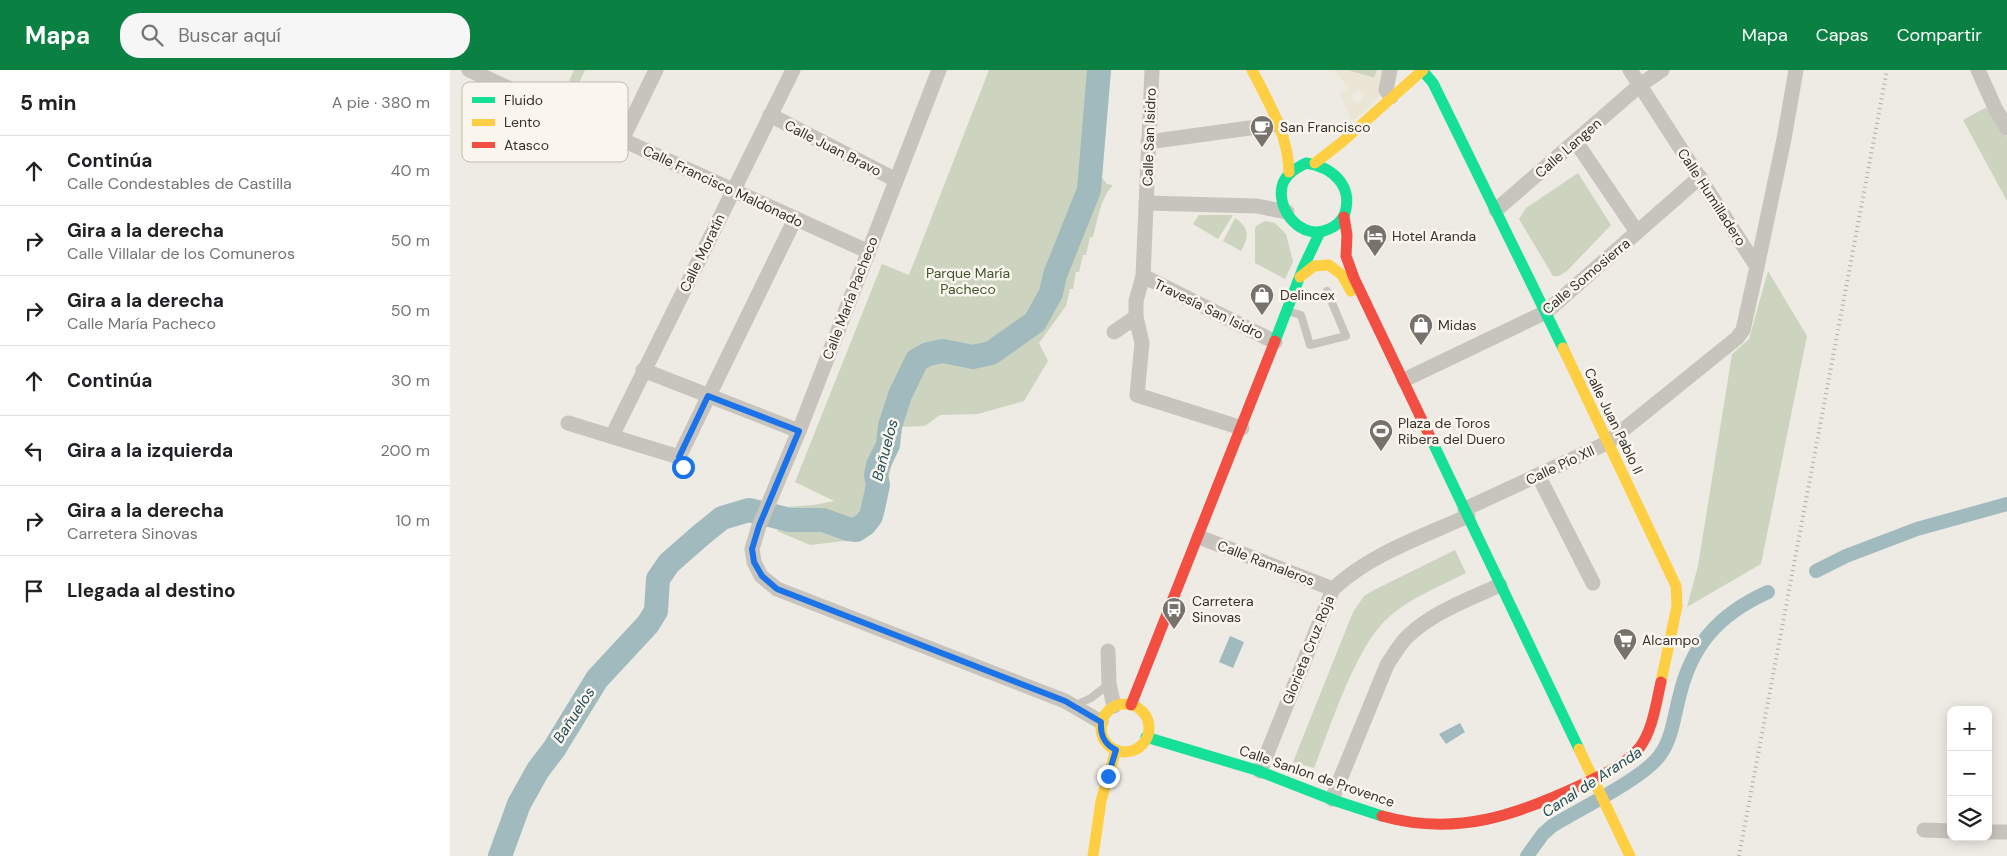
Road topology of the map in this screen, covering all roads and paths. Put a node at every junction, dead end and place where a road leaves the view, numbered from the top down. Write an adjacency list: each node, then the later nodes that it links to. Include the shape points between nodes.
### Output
1 (469, 70): 15 (street, Calle Francisco Maldonado)
2 (656, 70): 20 (street)
3 (793, 70): 18 (street, Calle Moratín)
4 (939, 70): 31 (street, Calle María Pacheco)
5 (1152, 70): 22 (street, Calle San Isidro)
6 (1252, 70): 19 (street)
7 (1390, 70): 17 (street, via 1386,90)
8 (1399, 70): 14 (street)
9 (1422, 70): 14 (street); 36 (street, Calle Juan Pablo II, via 1433,83)
10 (1630, 70): 16 (street, Calle Humilladero)
11 (1662, 70): 16 (street, Calle Langen)
12 (1796, 70): 46 (street)
13 (1978, 70): 21 (street)
14 (1410, 81): 17 (street)
15 (495, 82)
16 (1640, 85): 24 (street, Calle Langen); 30 (street, Calle Humilladero)
17 (1391, 98): 23 (street)
18 (770, 115): 31 (street, Calle Juan Bravo); 33 (street, Calle Moratín)
19 (1278, 124): 22 (street); 26 (street)
20 (628, 128)
21 (2007, 128)
22 (1148, 142): 34 (street, Calle San Isidro)
23 (1342, 142): 27 (street); 29 (street)
24 (1576, 142): 36 (street, Calle Langen); 41 (street)
25 (628, 143): 33 (street, Calle Francisco Maldonado)
26 (1288, 143): 27 (street); 28 (street)
27 (1311, 163): 28 (street); 29 (street, via 1324,166)
28 (1289, 172): 32 (street)
29 (1335, 175): 38 (street, via 1346,193)
30 (1700, 177): 41 (street, Calle Somosierra); 46 (street, Calle Humilladero)
31 (896, 180): 44 (street, Calle María Pacheco)
32 (1281, 188): 35 (street); 37 (street, via 1281,197)
33 (733, 190): 39 (street, Calle Francisco Maldonado); 56 (street, Calle Moratín)
34 (1146, 203): 35 (street, Calle San Isidro); 48 (street, Calle San Isidro)
35 (1257, 206): 37 (street, Calle San Isidro)
36 (1496, 210): 52 (street, Calle Juan Pablo II)
37 (1290, 216): 40 (street, via 1306,231); 42 (street)
38 (1344, 217): 40 (street); 45 (street)
39 (794, 219): 44 (street, Calle Francisco Maldonado); 58 (street)
40 (1323, 232): 45 (street); 47 (street)
41 (1637, 232): 52 (street, Calle Somosierra)
42 (1296, 235)
43 (1299, 251): 47 (street)
44 (868, 252): 61 (street, Calle María Pacheco)
45 (1346, 256): 50 (street)
46 (1757, 267): 63 (street, Calle Pío XII, via 1742,333)
47 (1301, 272): 50 (street, via 1314,266 1329,265 1342,275 1351,291); 51 (street)
48 (1142, 276): 53 (street, Calle San Isidro); 55 (street, Travesía San Isidro)
49 (1327, 291): 51 (lane, via 1346,336 1310,346 1301,315)
50 (1369, 310): 57 (street)
51 (1287, 311): 55 (street)
52 (1546, 312): 57 (street, Calle Somosierra); 63 (street, Calle Juan Pablo II)
53 (1136, 317): 54 (street); 60 (street, Calle San Isidro, via 1142,343 1137,395)
54 (1114, 332)
55 (1275, 342): 60 (street)
56 (644, 370): 58 (street); 62 (street, Calle Moratín)
57 (1404, 380): 65 (street)
58 (708, 396): 61 (street); 62 (street, via 681,462)
59 (568, 423): 62 (street)
60 (1242, 428): 66 (street)
61 (799, 431): 73 (street, Calle María Pacheco, via 769,494 752,549 754,562 762,576 777,589)
62 (612, 436)
63 (1607, 443): 64 (street, Calle Pío XII); 79 (street, Calle Juan Pablo II, via 1670,572 1676,586 1677,606 1647,734 1638,750 1626,760)
64 (1538, 475): 65 (street, Calle Pío XII); 67 (street)
65 (1466, 513): 68 (street); 69 (street, Glorieta Cruz Roja, via 1364,565)
66 (1199, 537): 69 (street, Calle Ramaleros); 72 (street)
67 (1593, 583)
68 (1500, 585): 79 (street); 80 (street, via 1435,616 1402,644 1387,666)
69 (1333, 589): 78 (street, Glorieta Cruz Roja)
70 (1108, 651): 71 (street)
71 (1109, 684): 73 (lane); 74 (street)
72 (1131, 705): 74 (street); 76 (street, via 1144,713 1148,727)
73 (1074, 706): 75 (street, Calle María Pacheco)
74 (1114, 706): 75 (street)
75 (1101, 722): 77 (street, via 1103,738)
76 (1146, 737): 77 (street, via 1138,748); 78 (street, Calle Sanlon de Provence)
77 (1116, 750): 85 (street, via 1103,793)
78 (1260, 771): 80 (street, Calle Sanlon de Provence)
79 (1593, 779): 80 (street, Calle Sanlon de Provence, via 1527,810 1463,824 1391,818); 86 (street)
80 (1332, 799)
81 (1924, 830): 82 (street)
82 (1947, 830)
83 (1992, 832): 84 (street)
84 (2007, 832)
85 (1092, 856)
86 (1630, 856)

